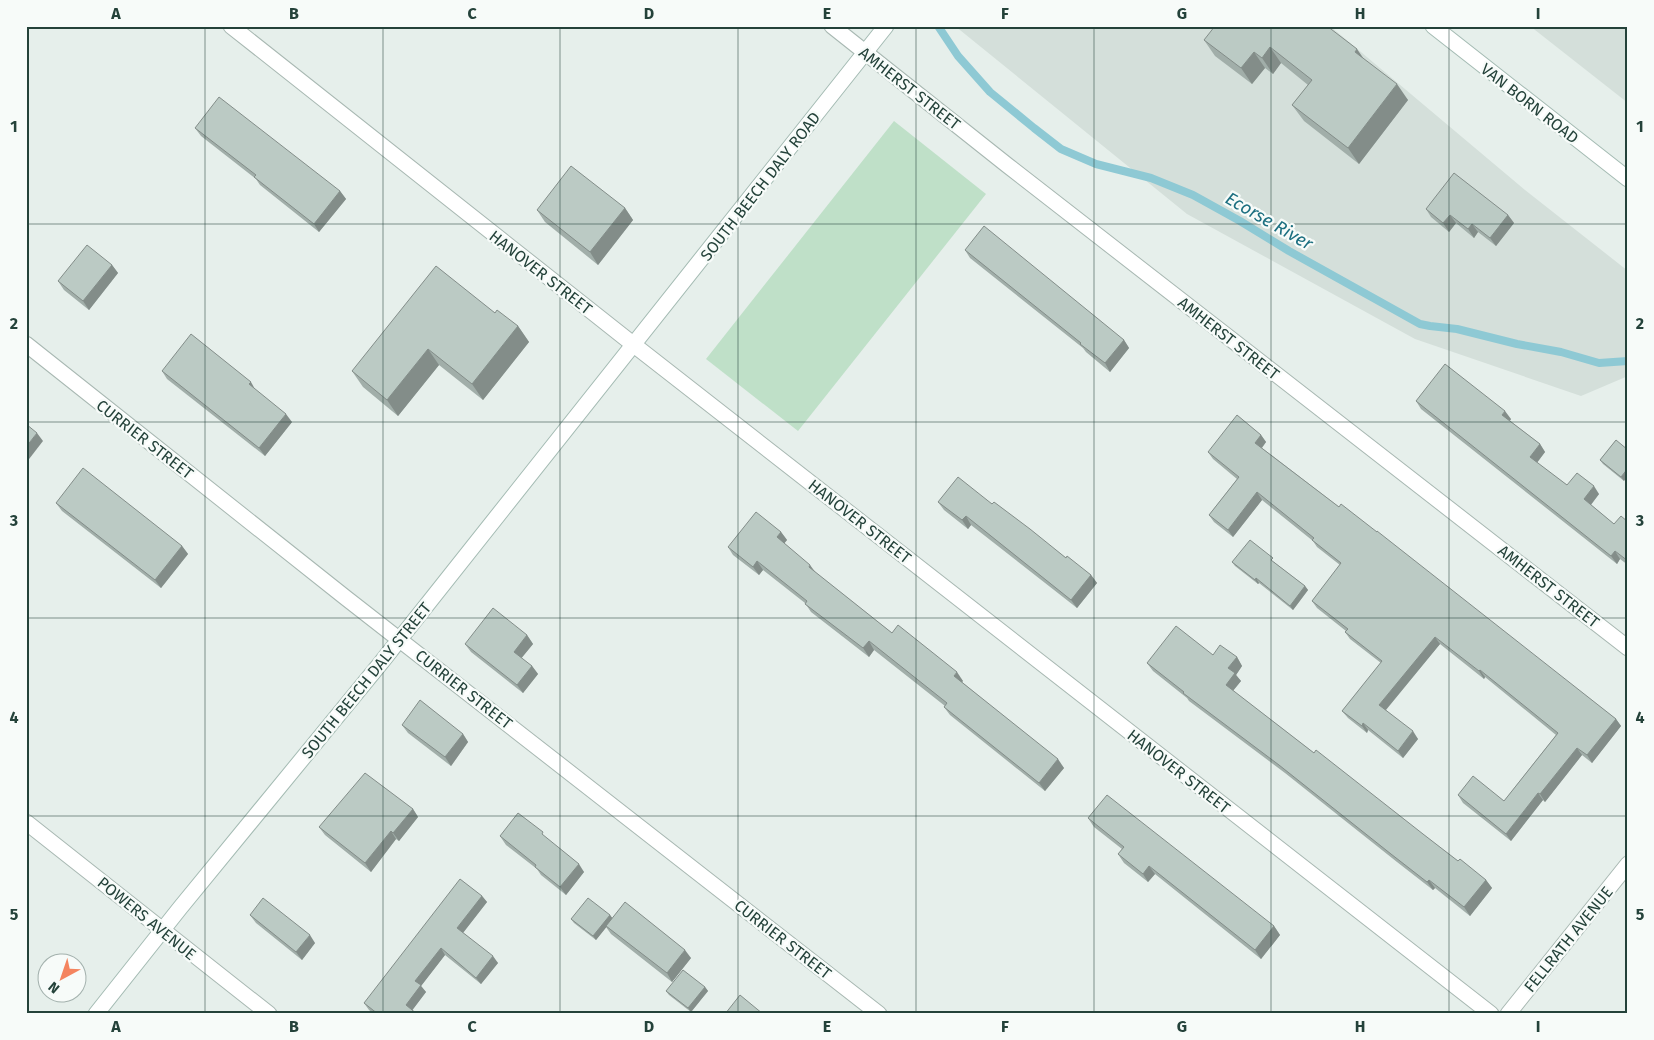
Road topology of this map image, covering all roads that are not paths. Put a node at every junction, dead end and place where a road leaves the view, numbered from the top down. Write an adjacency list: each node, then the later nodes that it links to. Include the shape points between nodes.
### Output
1 (231, 26): 8 (street, HANOVER STREET)
2 (832, 26): 5 (street, AMHERST STREET)
3 (886, 26): 5 (street, SOUTH BEECH DALY ROAD)
4 (1433, 26): 6 (street, VAN BORN ROAD)
5 (866, 53): 8 (street, SOUTH BEECH DALY ROAD); 10 (street, AMHERST STREET)
6 (1628, 179)
7 (26, 344): 9 (street, CURRIER STREET)
8 (634, 345): 9 (street, SOUTH BEECH DALY STREET); 17 (street, HANOVER STREET)
9 (400, 639): 13 (street, SOUTH BEECH DALY STREET); 16 (street, CURRIER STREET)
10 (1628, 648)
11 (26, 822): 13 (street, POWERS AVENUE)
12 (1628, 864): 18 (street, FELLRATH AVENUE)
13 (162, 931): 14 (street, SOUTH BEECH DALY STREET); 15 (street, POWERS AVENUE)
14 (96, 1014)
15 (269, 1014)
16 (879, 1014)
17 (1491, 1014)
18 (1508, 1014)

